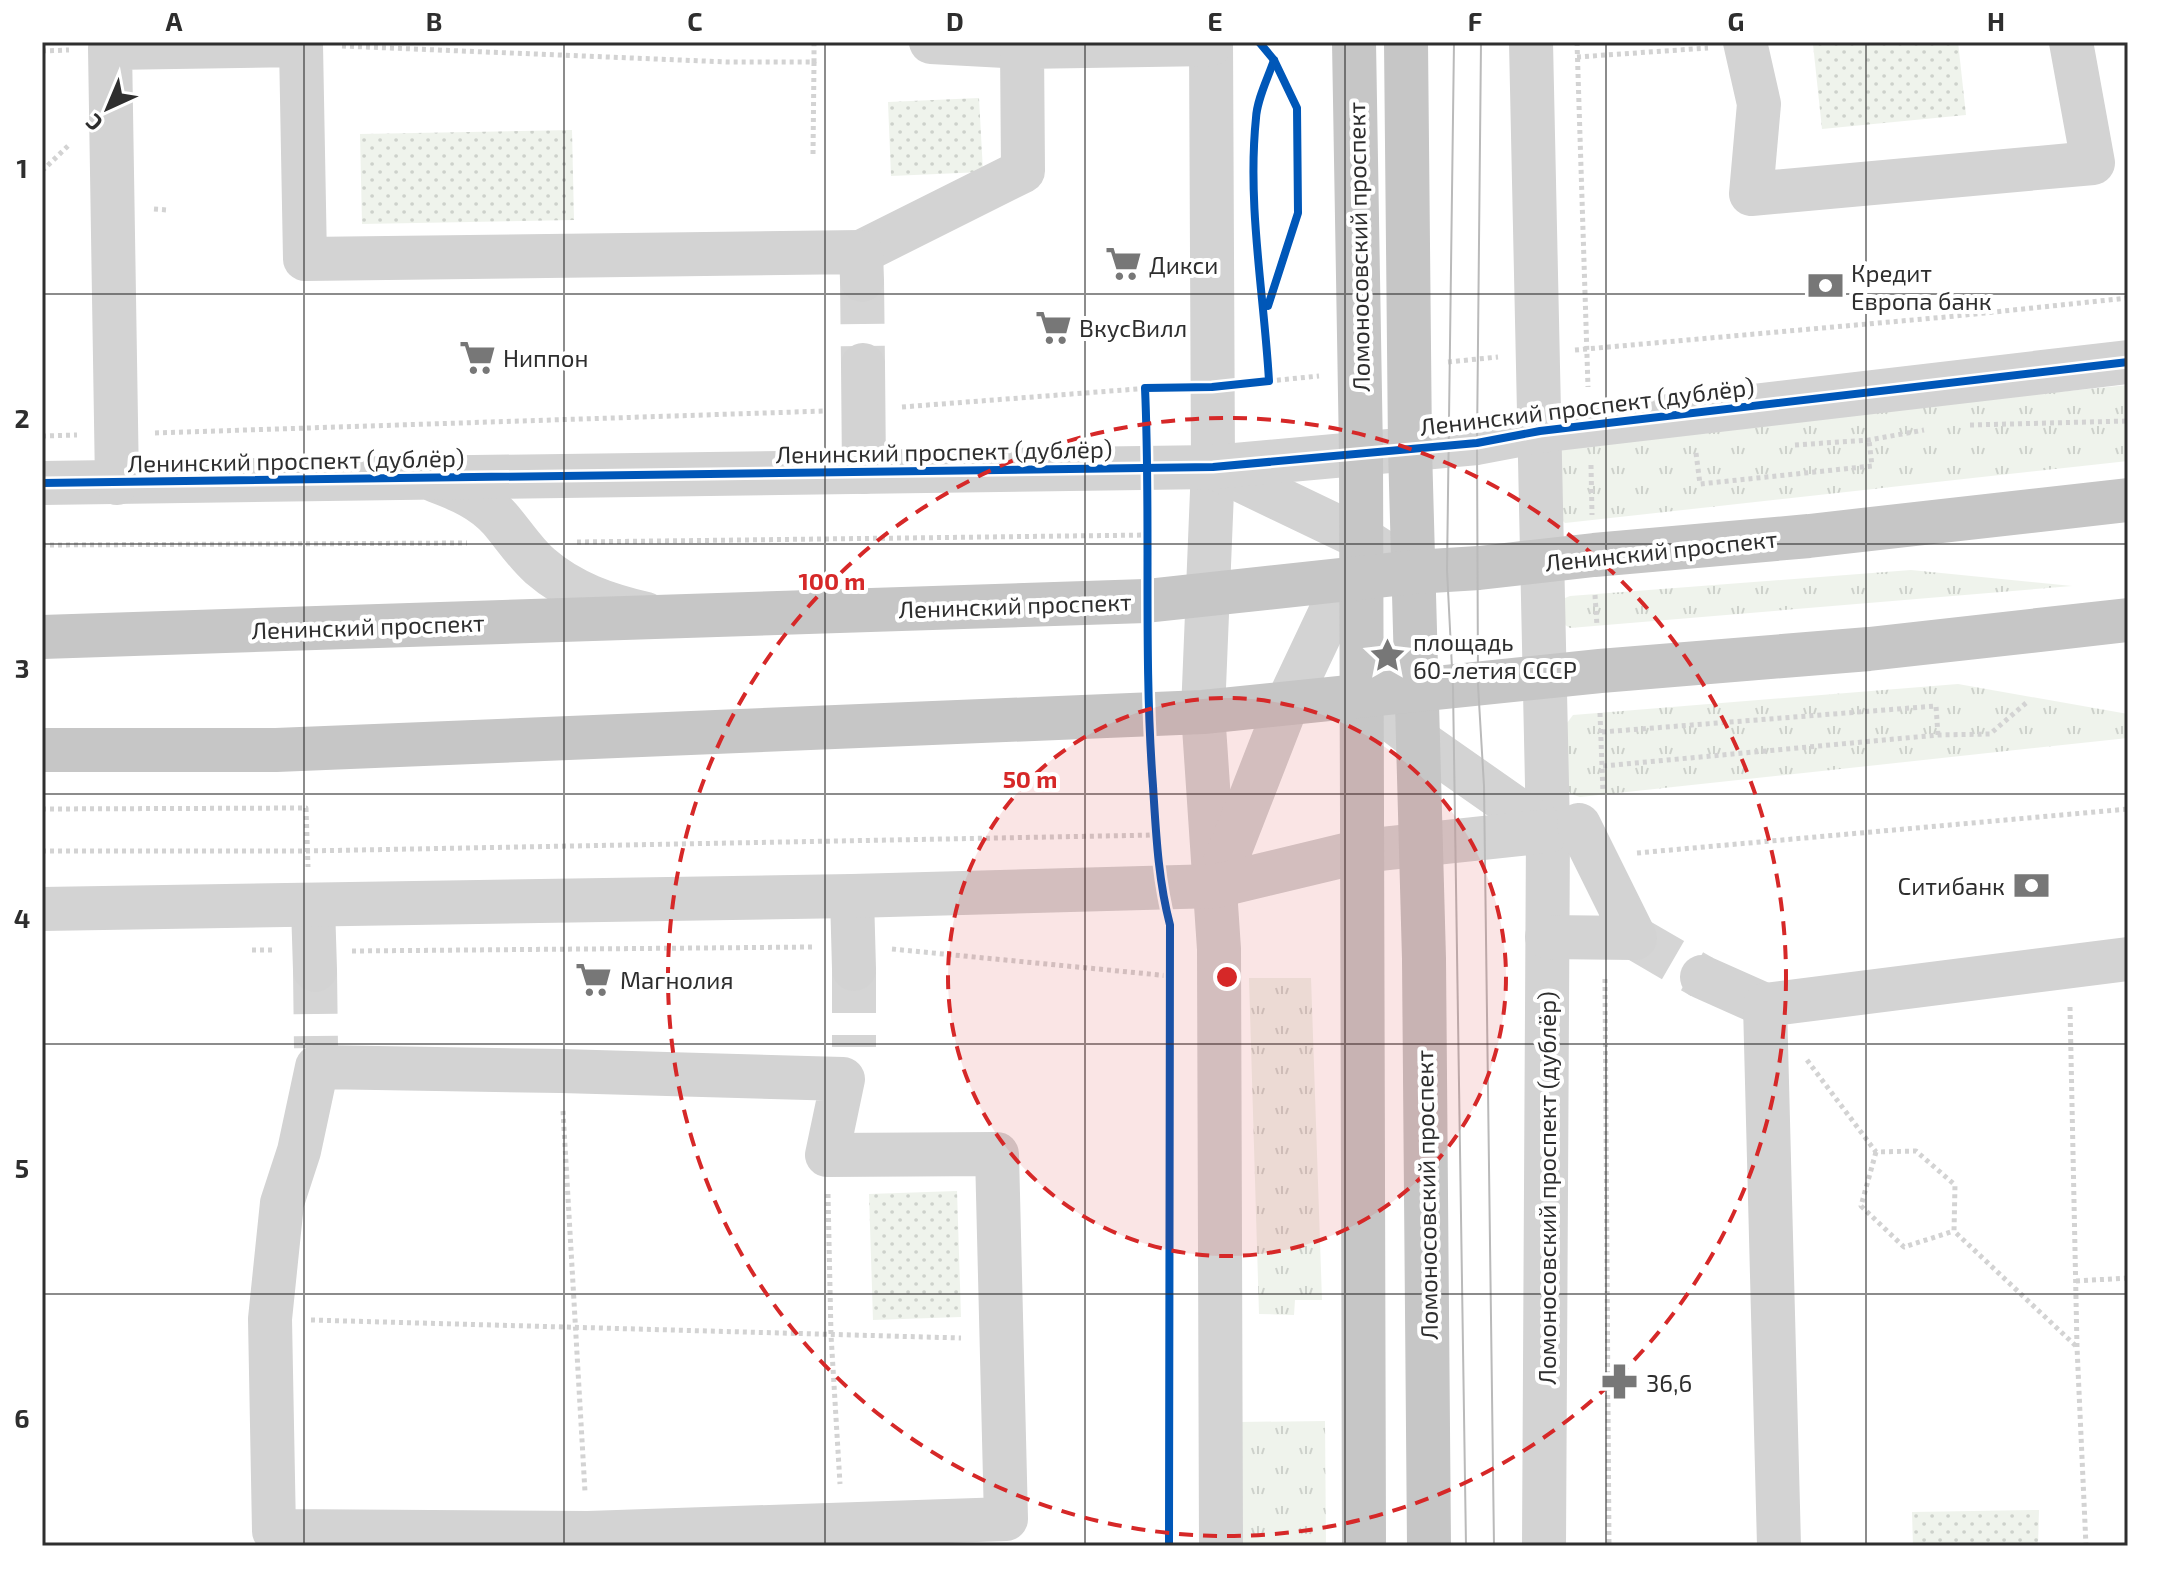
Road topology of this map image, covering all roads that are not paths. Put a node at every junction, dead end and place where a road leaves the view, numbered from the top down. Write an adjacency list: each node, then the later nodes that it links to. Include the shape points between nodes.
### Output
1 (931, 42): 9 (street)
2 (1354, 42): 14 (main road, Ломоносовский проспект)
3 (1406, 42): 13 (main road, Ломоносовский проспект)
4 (1531, 42): 12 (street)
5 (2071, 42): 8 (street, via 2093,163 1751,194 1759,104)
6 (301, 43): 9 (street, via 305,259 861,266 1023,171); 19 (street, via 110,48)
7 (1211, 43): 9 (street); 15 (street)
8 (1746, 44)
9 (1022, 47)
10 (2128, 362): 12 (street, Ленинский проспект (дублёр))
11 (863, 365): 16 (street)
12 (1540, 431): 13 (street, Ленинский проспект (дублёр)); 22 (street)
13 (1410, 448): 14 (street, Ленинский проспект (дублёр)); 23 (main road)
14 (1361, 453): 15 (street, Ленинский проспект (дублёр)); 21 (main road)
15 (1213, 467): 16 (street, Ленинский проспект (дублёр)); 21 (street); 24 (street)
16 (864, 472): 17 (street, Ленинский проспект (дублёр))
17 (430, 479): 19 (street, Ленинский проспект (дублёр)); 25 (street, via 469,493 497,515 539,565 568,587 604,604)
18 (42, 483): 19 (street, Ленинский проспект (дублёр))
19 (117, 483)
20 (2128, 500): 22 (main road, Ленинский проспект)
21 (1361, 558): 23 (street); 24 (main road, Ленинский проспект); 30 (main road); 31 (street)
22 (1542, 562): 23 (main road, Ленинский проспект); 28 (street)
23 (1414, 572): 29 (main road)
24 (1208, 594): 25 (main road, Ленинский проспект, via 1146,601); 32 (street)
25 (657, 617): 27 (main road, Ленинский проспект)
26 (2128, 620): 28 (main road)
27 (42, 637)
28 (1545, 678): 29 (main road); 35 (street)
29 (1417, 691): 30 (main road); 33 (main road)
30 (1362, 697): 31 (main road); 33 (street); 37 (main road)
31 (1287, 704): 32 (main road); 38 (street)
32 (1203, 712): 34 (main road, via 276,750); 38 (street)
33 (1418, 740): 35 (street); 36 (main road)
34 (42, 750)
35 (1563, 828): 36 (street); 42 (street, Ломоносовский проспект (дублёр)); 42 (street, via 1635,938)
36 (1421, 844): 37 (street); 51 (main road, Ломоносовский проспект)
37 (1362, 851): 38 (street); 50 (main road)
38 (1216, 886): 39 (street); 49 (street)
39 (852, 896): 40 (street); 43 (street)
40 (313, 906): 41 (street); 45 (street)
41 (42, 909)
42 (1547, 937): 52 (street, Ломоносовский проспект (дублёр))
43 (853, 958)
44 (2128, 959): 47 (street)
45 (314, 960)
46 (1702, 977): 47 (street)
47 (1765, 1005): 53 (street)
48 (588, 1540): 48 (street, via 274,1531 270,1319 282,1203 299,1151 317,1057 561,1071 849,1063 827,1155 997,1154 1006,1519)
49 (1221, 1546)
50 (1364, 1546)
51 (1429, 1546)
52 (1544, 1546)
53 (1779, 1546)

